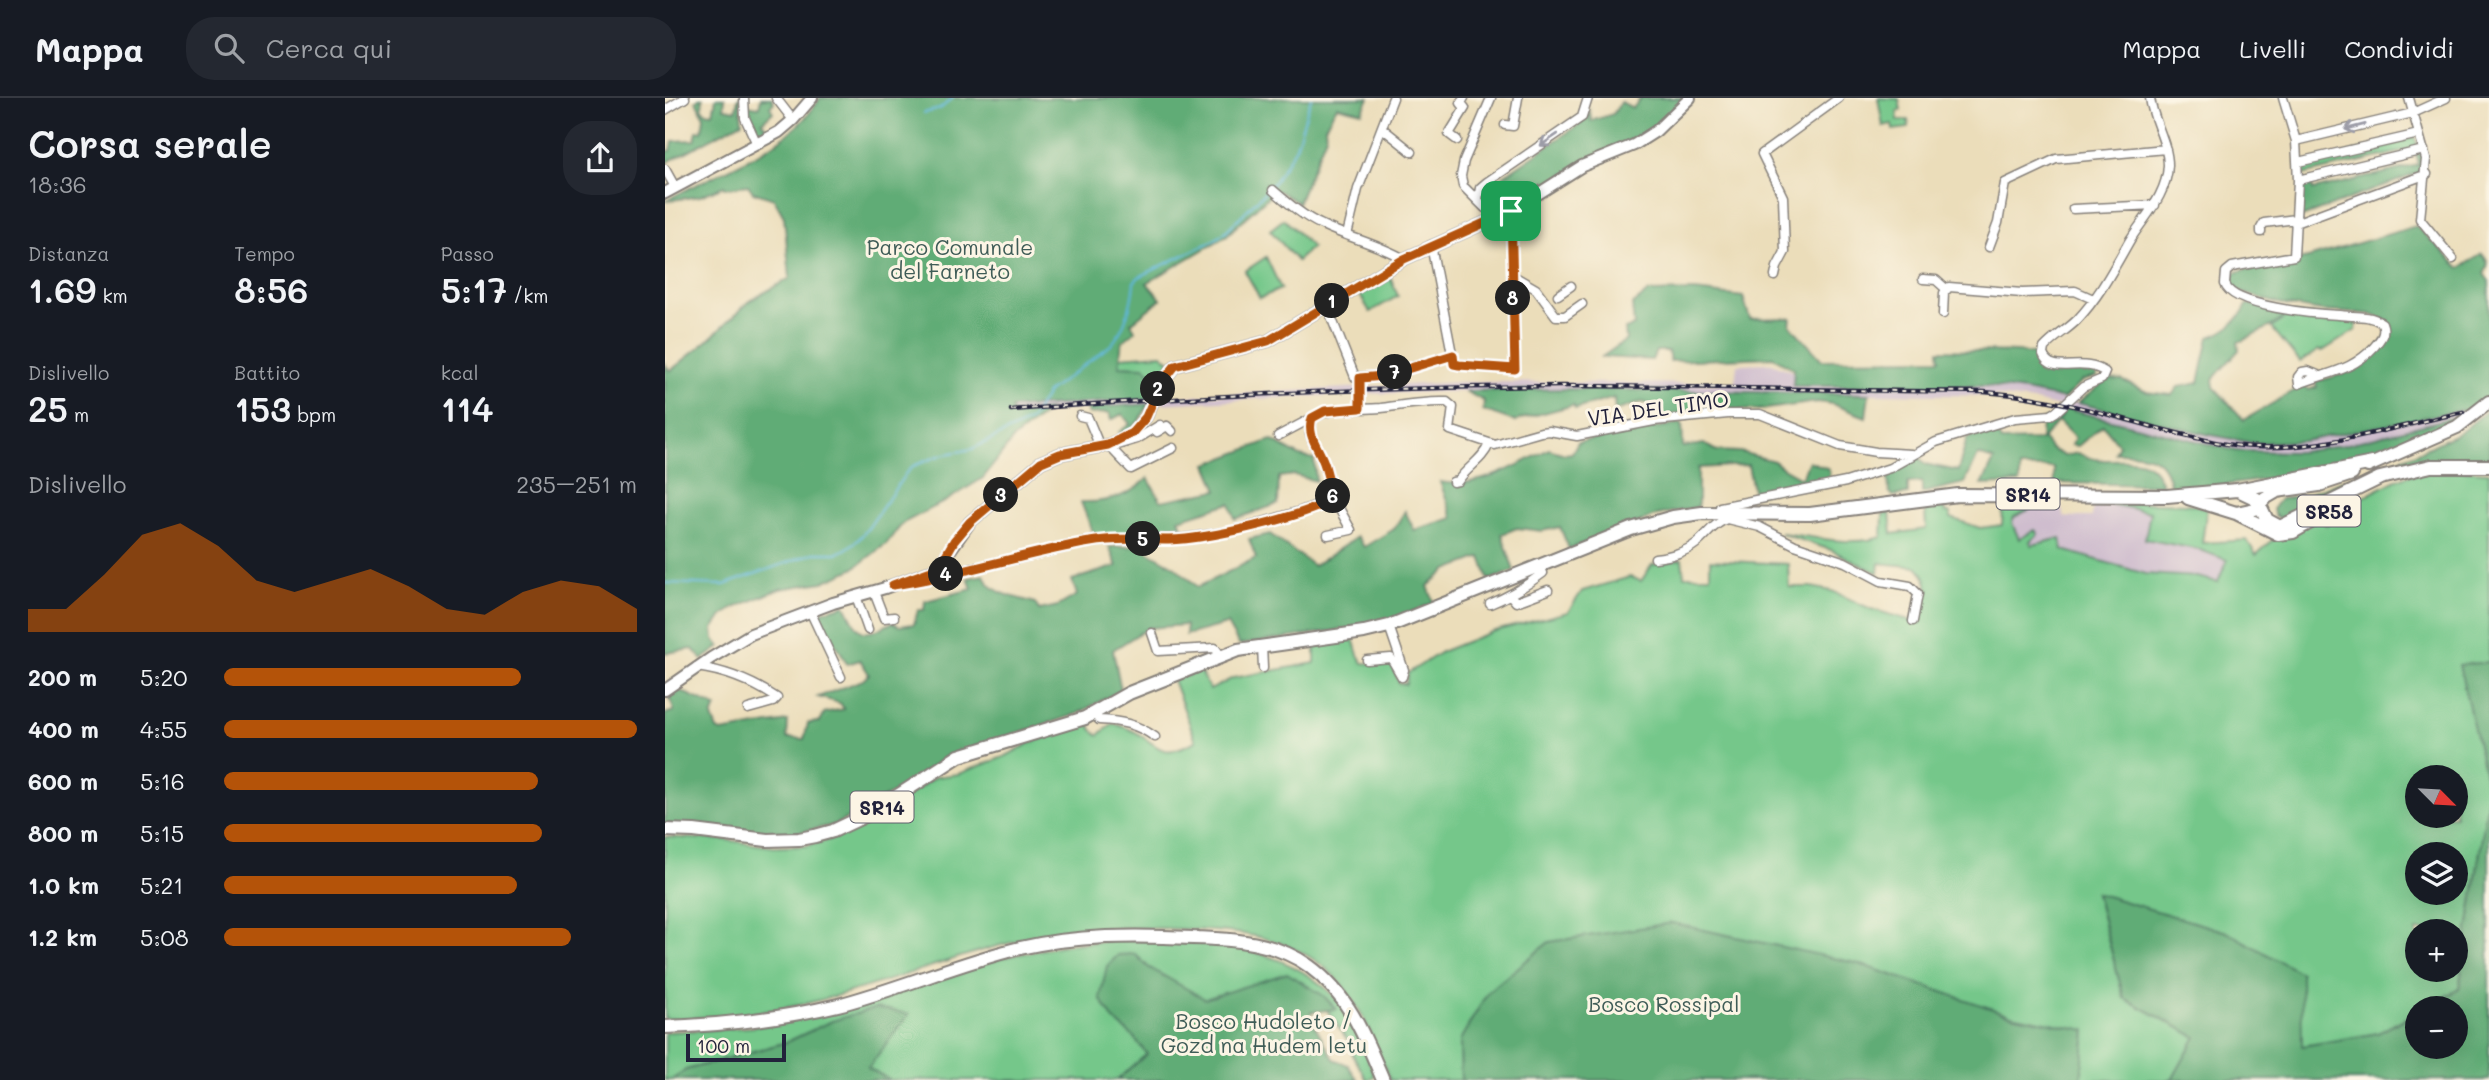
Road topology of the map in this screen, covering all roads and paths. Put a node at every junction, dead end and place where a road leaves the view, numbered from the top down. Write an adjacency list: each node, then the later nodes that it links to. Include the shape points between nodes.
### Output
1 (685, 98): 16 (street)
2 (744, 98): 24 (street, via 745,118)
3 (776, 98): 18 (street)
4 (812, 98): 18 (street)
5 (1393, 98): 20 (street)
6 (1464, 98): 22 (street, via 1461,103 1469,111 1449,134)
7 (1491, 98): 35 (street, via 1461,173 1463,186)
8 (1518, 98): 19 (street, via 1513,126)
9 (1588, 98): 35 (street, one-way to 35, via 1583,117 1480,188)
10 (1690, 98): 34 (street, via 1656,131)
11 (1839, 98): 47 (street, via 1762,154 1783,197 1785,252)
12 (2150, 98): 25 (street)
13 (2283, 98): 23 (street)
14 (2409, 98): 17 (street)
15 (2446, 98): 17 (street)
16 (665, 110)
17 (2413, 113): 21 (street); 23 (street, one-way to 23)
18 (793, 120): 24 (street)
19 (1505, 125)
20 (1382, 128): 27 (street); 41 (street, via 1358,189)
21 (2419, 134): 26 (street); 28 (street)
22 (1457, 140)
23 (2296, 141): 28 (street)
24 (757, 144): 32 (street)
25 (2166, 149): 36 (street, via 2167,175); 43 (street, via 2056,159 2005,183)
26 (2424, 150): 30 (street); 31 (street)
27 (1412, 152)
28 (2298, 162): 31 (street)
29 (665, 169): 32 (street)
30 (2427, 174): 39 (street); 45 (street, via 2420,219)
31 (2298, 180): 39 (street)
32 (670, 190)
33 (1273, 190): 41 (street, via 1319,224)
34 (1532, 196): 35 (street, via 1518,192 1489,208); 38 (street)
35 (1478, 200)
36 (2155, 205): 37 (street); 52 (street)
37 (2073, 209)
38 (1511, 211): 42 (street); 46 (street)
39 (2295, 221): 40 (street, via 2264,223); 57 (street, via 2294,256 2232,267 2226,272 2225,284 2231,294 2254,302 2298,311 2367,316 2382,323 2381,340 2358,362)
40 (2261, 232)
41 (1347, 235): 44 (street)
42 (1431, 245): 44 (street); 56 (street)
43 (1989, 247)
44 (1404, 259): 53 (street)
45 (2453, 259)
46 (1512, 275): 54 (street, via 1536,289 1556,316 1565,316); 56 (street, via 1515,369 1454,364)
47 (1775, 275)
48 (1923, 279): 50 (street, via 1936,280)
49 (1570, 286): 51 (street)
50 (1946, 289): 52 (street, via 2075,291); 55 (street)
51 (1558, 295)
52 (2093, 299): 70 (street, via 2043,354 2054,366 2097,367 2105,372 2102,379 2083,387 2056,412 2015,418)
53 (1326, 304): 58 (street, via 1352,374); 68 (street, via 1268,341 1175,366 1137,429)
54 (1582, 304)
55 (1943, 314)
56 (1453, 355): 58 (street)
57 (2318, 375)
58 (1360, 380): 60 (street, bridge)
59 (2489, 402): 71 (main road, via 2457,427)
60 (1360, 406): 62 (street, VIA DEL TIMO, via 1325,411); 67 (street, VIA DEL TIMO, via 1447,402 1453,407 1450,430)
61 (1080, 416): 68 (street, via 1088,418)
62 (1312, 418): 66 (street, VIA DEL TIMO); 78 (street, via 1310,434)
63 (1160, 425): 65 (street)
64 (1172, 431): 65 (street, via 1167,426)
65 (1144, 435): 68 (street)
66 (1278, 436)
67 (1489, 444): 70 (street, VIA DEL TIMO, via 1506,444 1549,431 1577,436 1654,421 1748,414 1853,449); 73 (street, via 1484,455)
68 (1106, 446): 69 (street, via 1131,469); 86 (street, via 1041,462 970,522 942,562)
69 (1173, 448)
70 (1911, 454): 81 (street, via 1890,468 1846,482 1725,504 1720,507)
71 (2373, 463): 74 (main road); 75 (main road, via 2330,483)
72 (2489, 466): 82 (main road, SR58, via 2431,466 2393,475 2353,490 2285,526)
73 (1453, 482)
74 (2275, 483): 76 (main road); 79 (main road)
75 (2299, 488): 79 (main road, via 2272,493); 82 (main road, via 2271,500)
76 (2238, 490): 77 (main road, SR14); 79 (main road, SR58)
77 (2173, 496): 80 (main road, SR14); 81 (main road, SR14, via 1983,494 1810,514)
78 (1334, 499): 83 (street, via 1351,530); 86 (street, via 1229,532 1169,540 1092,541)
79 (2260, 504): 80 (main road); 82 (main road, SR58)
80 (2236, 513): 82 (main road)
81 (1725, 514): 84 (street, via 1681,553); 85 (main road, SR14, via 1651,523); 94 (street, via 1805,550 1838,558 1881,582 1910,586 1918,594)
82 (2268, 526)
83 (1328, 536)
84 (1655, 558)
85 (1540, 566): 90 (street, via 1543,573); 95 (main road, SR14)
86 (893, 585): 88 (street)
87 (1548, 590): 90 (street, via 1516,602)
88 (874, 592): 89 (street); 93 (street, via 884,618)
89 (856, 596): 92 (street); 96 (street)
90 (1511, 596): 91 (street)
91 (1490, 604)
92 (810, 611): 101 (street, via 751,634); 103 (street)
93 (894, 617)
94 (1913, 621)
95 (1389, 626): 98 (main road, SR14); 100 (street, via 1404,670 1402,677 1391,658)
96 (869, 630)
97 (1152, 633): 99 (street, via 1157,651 1215,648)
98 (1262, 645): 99 (main road, SR14); 102 (street)
99 (1221, 656): 106 (main road, SR14, via 1129,693)
100 (1367, 660)
101 (697, 667): 104 (street); 105 (street, via 743,679 777,698)
102 (1263, 668)
103 (841, 677)
104 (665, 690)
105 (748, 709)
106 (1094, 714): 107 (street, via 1100,720 1140,726); 108 (main road, SR14, via 959,756 871,813 815,836 767,840)
107 (1155, 737)
108 (665, 830)
109 (665, 1027): 110 (main road, via 788,1016 1002,953 1077,938 1141,935 1227,940 1283,952 1322,977 1351,1010)
110 (1383, 1080)

